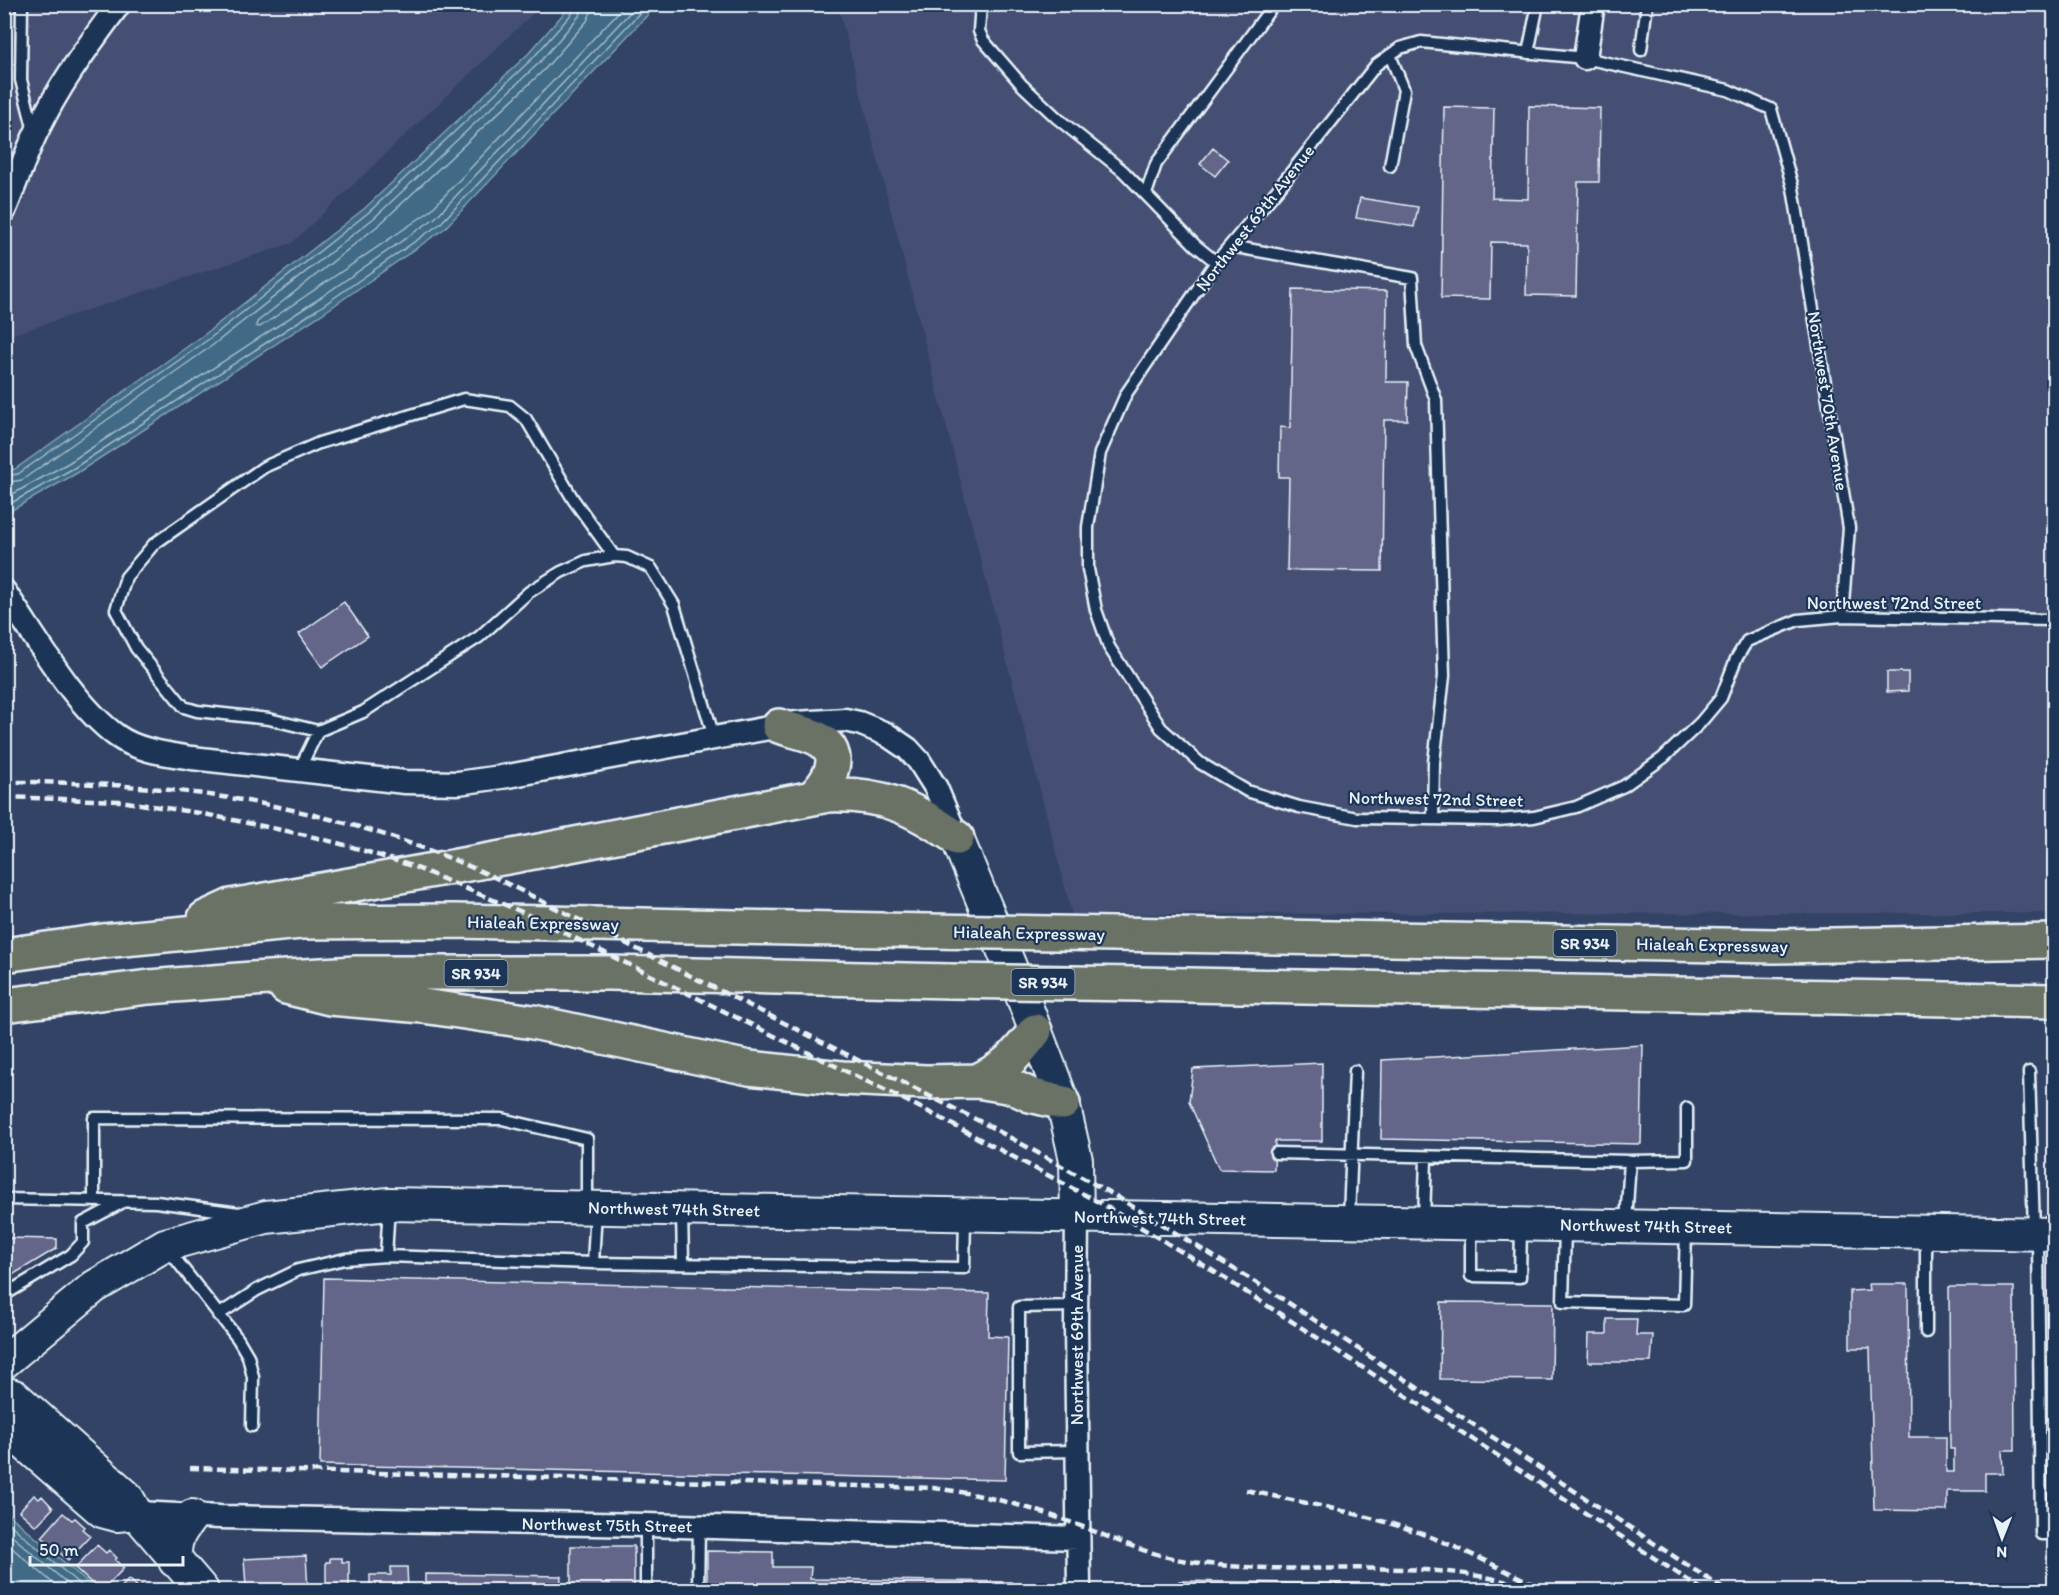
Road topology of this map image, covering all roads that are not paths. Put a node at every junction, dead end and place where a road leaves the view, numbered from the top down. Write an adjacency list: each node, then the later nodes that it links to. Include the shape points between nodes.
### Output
1 (22, 4): 12 (lane, via 21,80)
2 (119, 4): 12 (street, via 76,61)
3 (981, 4): 14 (lane, via 979,31 1008,70)
4 (1274, 4): 14 (lane, via 1156,164)
5 (1538, 4): 9 (lane)
6 (1593, 4): 11 (street)
7 (1647, 4): 8 (lane)
8 (1641, 50)
9 (1528, 53): 10 (lane, Northwest 69th Avenue, via 1421,42); 11 (lane)
10 (1390, 55): 13 (lane, via 1404,90); 16 (lane, Northwest 69th Avenue, via 1376,65)
11 (1585, 58): 21 (lane, Northwest 70th Avenue, via 1728,90 1771,109 1793,188 1849,528)
12 (35, 134): 15 (street)
13 (1390, 166)
14 (1146, 194): 17 (lane)
15 (4, 211)
16 (1230, 246): 17 (lane, Northwest 69th Avenue); 28 (lane, via 1412,278 1416,346 1437,411 1444,676 1434,762)
17 (1216, 262): 18 (lane, Northwest 69th Avenue, via 1126,394)
18 (1100, 453): 28 (lane, Northwest 72nd Street, via 1088,526 1088,569 1096,610 1109,647 1161,729 1200,763 1247,791 1299,807 1358,818)
19 (614, 556): 24 (lane, via 586,561 561,572 529,592 479,637 363,712); 24 (lane, via 573,499 526,419 510,406 464,399 319,443 264,467 154,543 126,577 116,610 136,648 184,707 269,719); 25 (lane, via 627,557 651,568 674,605)
20 (4, 591): 26 (street, Northwest 69th Avenue, via 67,683 118,737 174,755)
21 (1842, 616): 22 (lane, Northwest 72nd Street); 28 (lane, Northwest 72nd Street, via 1798,620 1747,641 1720,698 1700,723 1663,758 1624,786 1576,807 1533,817)
22 (2055, 620)
23 (779, 726): 25 (street, Northwest 69th Avenue); 27 (main road, via 821,741 832,753 830,775); 29 (street, Northwest 69th Avenue, via 845,720 886,734 908,749 929,774)
24 (318, 731): 26 (lane)
25 (714, 737): 26 (street, Northwest 69th Avenue, via 458,783 405,782)
26 (299, 770)
27 (812, 798): 29 (main road, via 876,798 922,815); 30 (main road, via 231,906)
28 (1433, 818)
29 (957, 838): 36 (main road, Northwest 69th Avenue)
30 (170, 934): 31 (main road, Hialeah Expressway / SR 934, bridge, via 301,922 430,921 1775,946); 32 (main road, Hialeah Expressway / SR 934)
31 (2055, 941)
32 (4, 955)
33 (252, 978): 34 (main road, SR 934, bridge, via 356,973 609,973); 35 (main road, SR 934); 39 (main road, via 330,998 533,1022 749,1068 833,1077)
34 (2055, 1001)
35 (4, 1005)
36 (1035, 1031): 39 (main road, via 1009,1063); 40 (main road, Northwest 69th Avenue)
37 (1355, 1071): 43 (lane)
38 (2029, 1072): 63 (lane)
39 (977, 1081): 40 (main road, via 1013,1087)
40 (1063, 1103): 54 (main road, Northwest 69th Avenue, via 1076,1160)
41 (1687, 1108): 45 (lane, via 1687,1160)
42 (1276, 1153): 43 (lane)
43 (1351, 1156): 44 (lane); 55 (lane)
44 (1426, 1158): 45 (lane); 56 (lane)
45 (1629, 1161): 60 (lane)
46 (4, 1199): 47 (lane, Northwest 74th Street)
47 (94, 1201): 48 (lane, Northwest 74th Street); 50 (lane, via 94,1118 502,1119 587,1139)
48 (124, 1202): 53 (lane, Northwest 74th Street, via 156,1202); 68 (lane, via 84,1223 83,1242 71,1255)
49 (389, 1204): 50 (main road, Northwest 74th Street); 53 (main road, Northwest 74th Street); 65 (lane)
50 (592, 1208): 51 (main road, Northwest 74th Street); 66 (lane)
51 (682, 1209): 52 (main road, Northwest 74th Street); 67 (lane)
52 (965, 1214): 54 (main road, Northwest 74th Street); 67 (lane, via 964,1268)
53 (266, 1217): 64 (main road, Northwest 74th Street)
54 (1077, 1217): 55 (main road, Northwest 74th Street); 69 (street, Northwest 69th Avenue)
55 (1349, 1221): 56 (main road, Northwest 74th Street)
56 (1424, 1222): 57 (main road, Northwest 74th Street)
57 (1471, 1223): 58 (main road, Northwest 74th Street); 58 (lane, via 1471,1276 1520,1277)
58 (1521, 1224): 59 (main road, Northwest 74th Street)
59 (1565, 1225): 60 (main road, Northwest 74th Street); 61 (lane, via 1563,1302 1684,1305)
60 (1626, 1226): 61 (main road, Northwest 74th Street)
61 (1686, 1226): 62 (main road, Northwest 74th Street)
62 (1926, 1232): 63 (main road, Northwest 74th Street); 71 (lane)
63 (2042, 1234): 81 (lane, via 2041,1534)
64 (165, 1245): 70 (lane); 72 (main road, Northwest 74th Street, via 94,1287)
65 (386, 1256): 66 (lane); 70 (lane, via 345,1259 298,1270 256,1290)
66 (592, 1263): 67 (lane)
67 (682, 1264)
68 (4, 1295)
69 (1076, 1306): 76 (street, Northwest 69th Avenue); 76 (lane, via 1019,1307 1019,1452)
70 (218, 1315): 75 (lane, via 248,1356 253,1377)
71 (1926, 1332)
72 (4, 1362)
73 (4, 1393): 77 (main road, via 14,1396 127,1497)
74 (4, 1426): 77 (main road, via 102,1511 117,1515)
75 (252, 1426)
76 (1077, 1451): 82 (street, Northwest 69th Avenue)
77 (136, 1513): 78 (street, Northwest 75th Street); 83 (main road)
78 (192, 1516): 79 (street, Northwest 75th Street); 83 (main road, via 176,1542)
79 (646, 1525): 80 (street, Northwest 75th Street); 85 (lane)
80 (699, 1527): 82 (street, Northwest 75th Street); 86 (lane)
81 (2055, 1534)
82 (1078, 1538): 87 (street, Northwest 69th Avenue)
83 (175, 1561): 84 (main road)
84 (202, 1590)
85 (646, 1590)
86 (698, 1590)
87 (1078, 1590)

